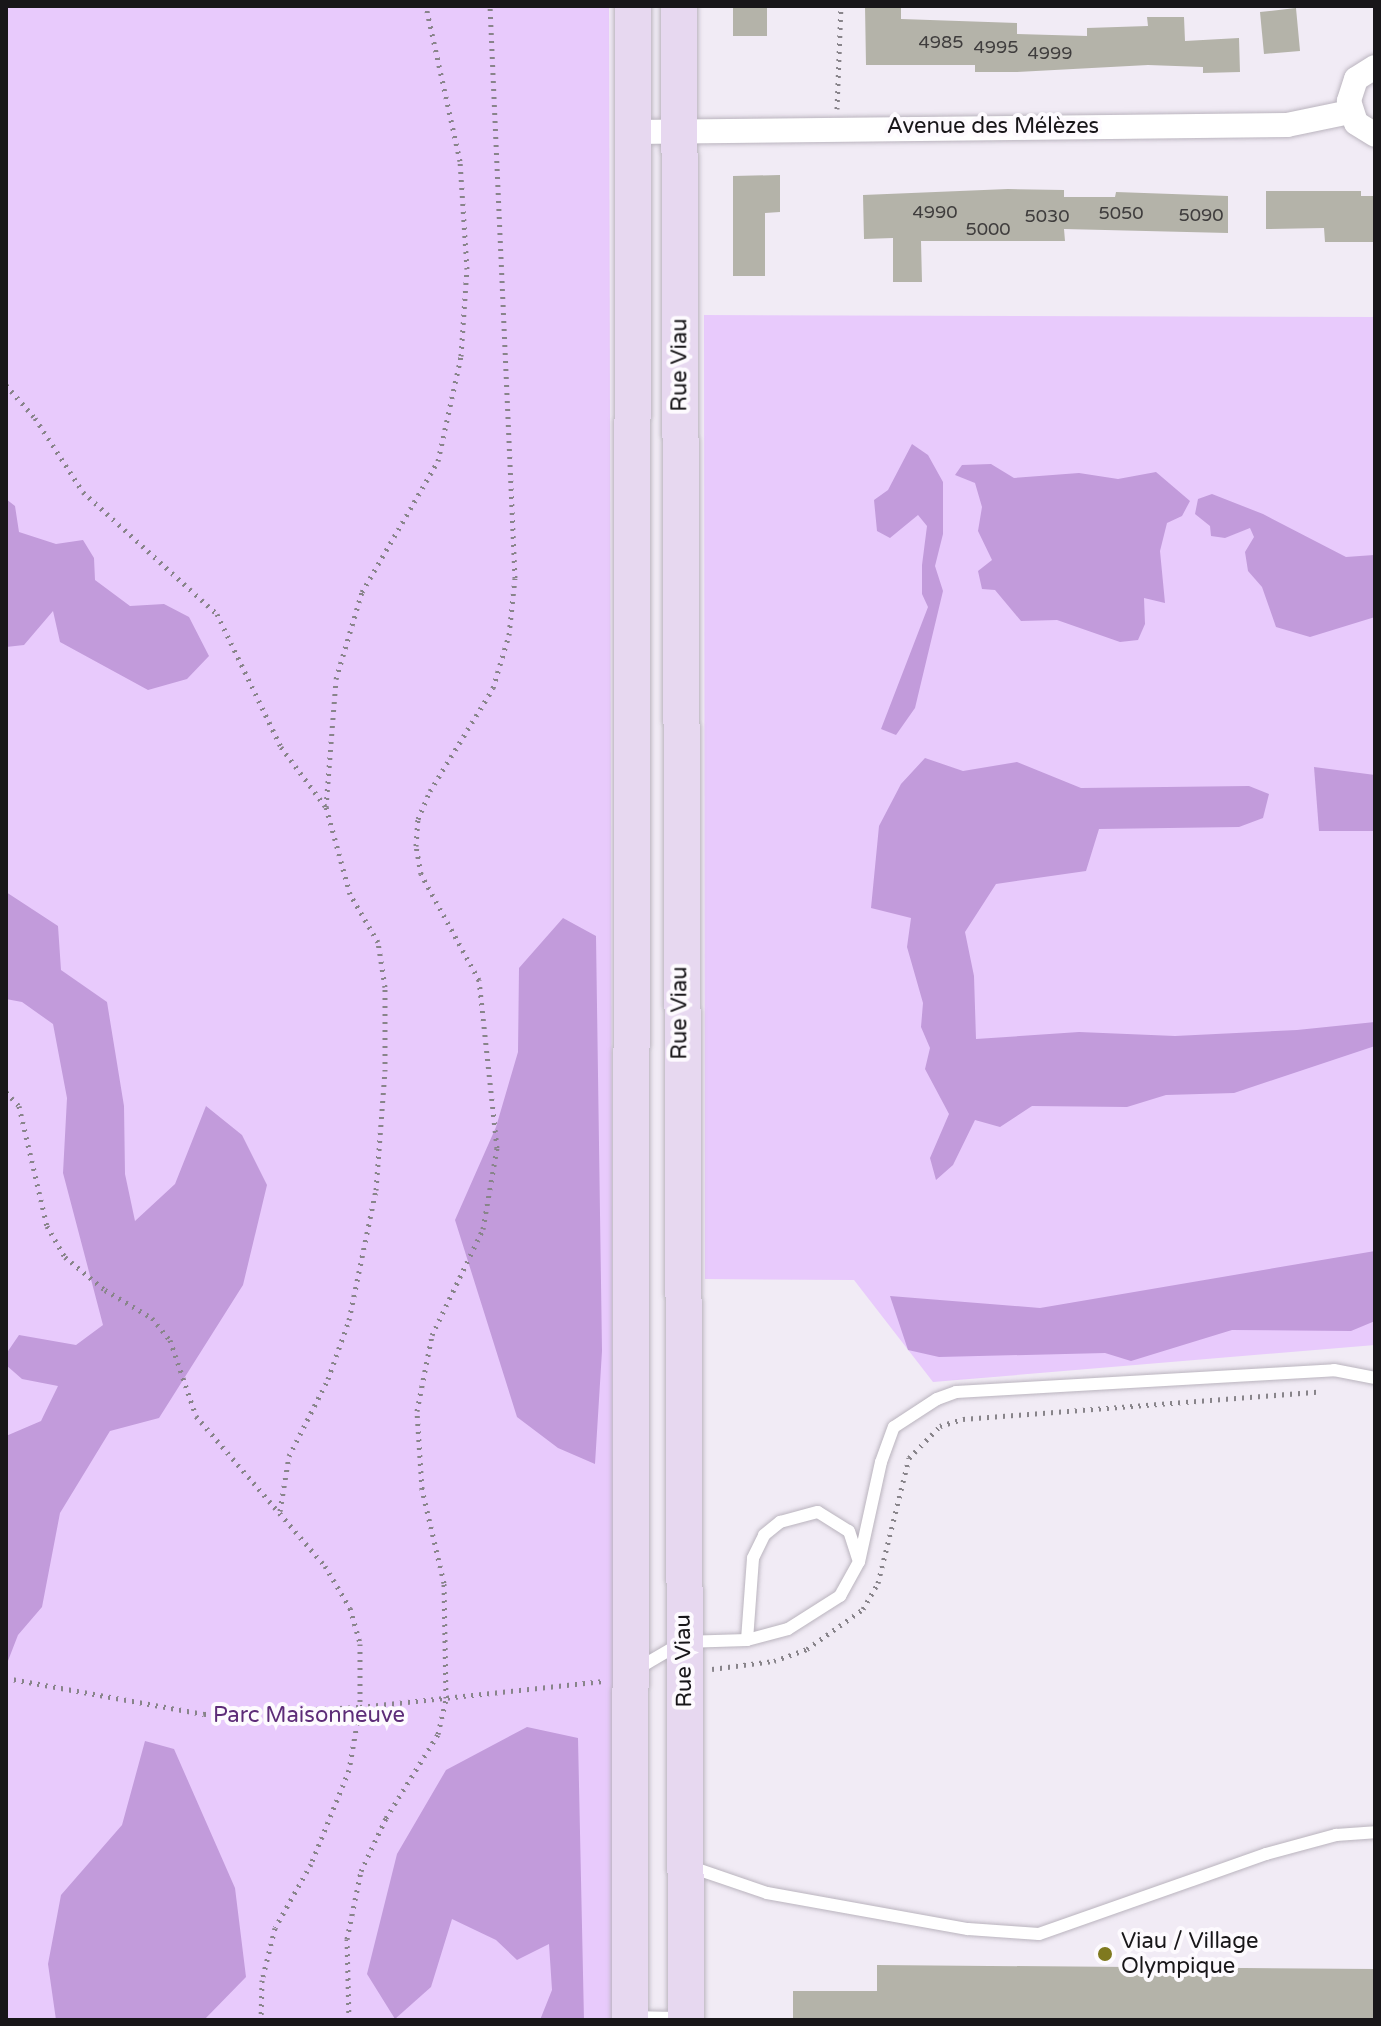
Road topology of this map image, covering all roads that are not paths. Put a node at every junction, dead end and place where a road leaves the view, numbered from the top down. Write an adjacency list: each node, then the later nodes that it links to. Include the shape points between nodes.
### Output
1 (633, 6): 6 (main road, Rue Viau)
2 (679, 6): 5 (main road, Rue Viau)
3 (1375, 67): 4 (street, via 1351,89)
4 (1350, 112): 5 (street, Avenue des Mélèzes, via 1287,125); 7 (street)
5 (679, 131): 6 (street, Avenue des Mélèzes); 11 (main road, Rue Viau)
6 (634, 132): 12 (main road, Rue Viau)
7 (1375, 135)
8 (1375, 1378): 9 (lane, via 1334,1370 956,1392 894,1427)
9 (859, 1562): 10 (lane, via 840,1596 812,1618); 10 (lane, via 849,1531 834,1520 818,1512 780,1522 764,1535 753,1558)
10 (747, 1640): 11 (lane)
11 (683, 1642): 12 (lane); 14 (main road, Rue Viau)
12 (623, 1676): 15 (main road, Rue Viau)
13 (1375, 1832): 14 (lane, via 1336,1835 1266,1854 1039,1934 968,1929 767,1893 697,1872)
14 (688, 1864): 16 (main road, Rue Viau)
15 (630, 2019): 16 (lane)
16 (686, 2019)

